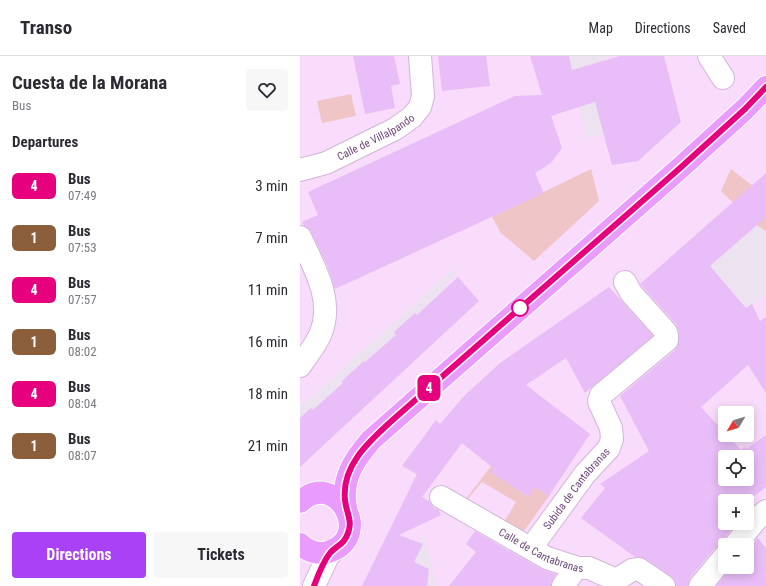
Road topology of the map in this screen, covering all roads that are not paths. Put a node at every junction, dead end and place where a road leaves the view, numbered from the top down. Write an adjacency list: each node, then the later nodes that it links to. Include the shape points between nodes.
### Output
1 (420, 56): 5 (street, Calle de Villalpando, via 424,96 412,117 395,129 332,160)
2 (709, 56): 3 (street)
3 (723, 78)
4 (766, 87): 9 (highway, via 679,169 379,432)
5 (300, 170)
6 (300, 237): 8 (street, via 320,280 325,305 320,335)
7 (625, 282): 16 (street, Subida de Cantabranas, via 631,293 666,332 667,340 601,395 599,401 611,428 610,446 585,474)
8 (300, 366)
9 (357, 457): 11 (highway, via 334,481); 12 (highway, via 347,479 344,494)
10 (441, 497): 16 (street, Calle de Cantabranas)
11 (309, 498): 12 (highway, via 327,494)
12 (346, 508): 17 (highway, via 349,532 340,546)
13 (763, 521): 14 (street)
14 (743, 538)
15 (304, 547): 17 (highway, via 321,553); 20 (street, via 312,555 316,570)
16 (530, 548): 19 (street, Calle de Cantabranas, via 547,558)
17 (333, 550): 20 (street)
18 (718, 564): 23 (street)
19 (576, 568): 21 (street); 22 (street, Calle de Cantabranas, via 589,568 616,579 639,568)
20 (314, 585)
21 (564, 586)
22 (664, 586)
23 (700, 586)

